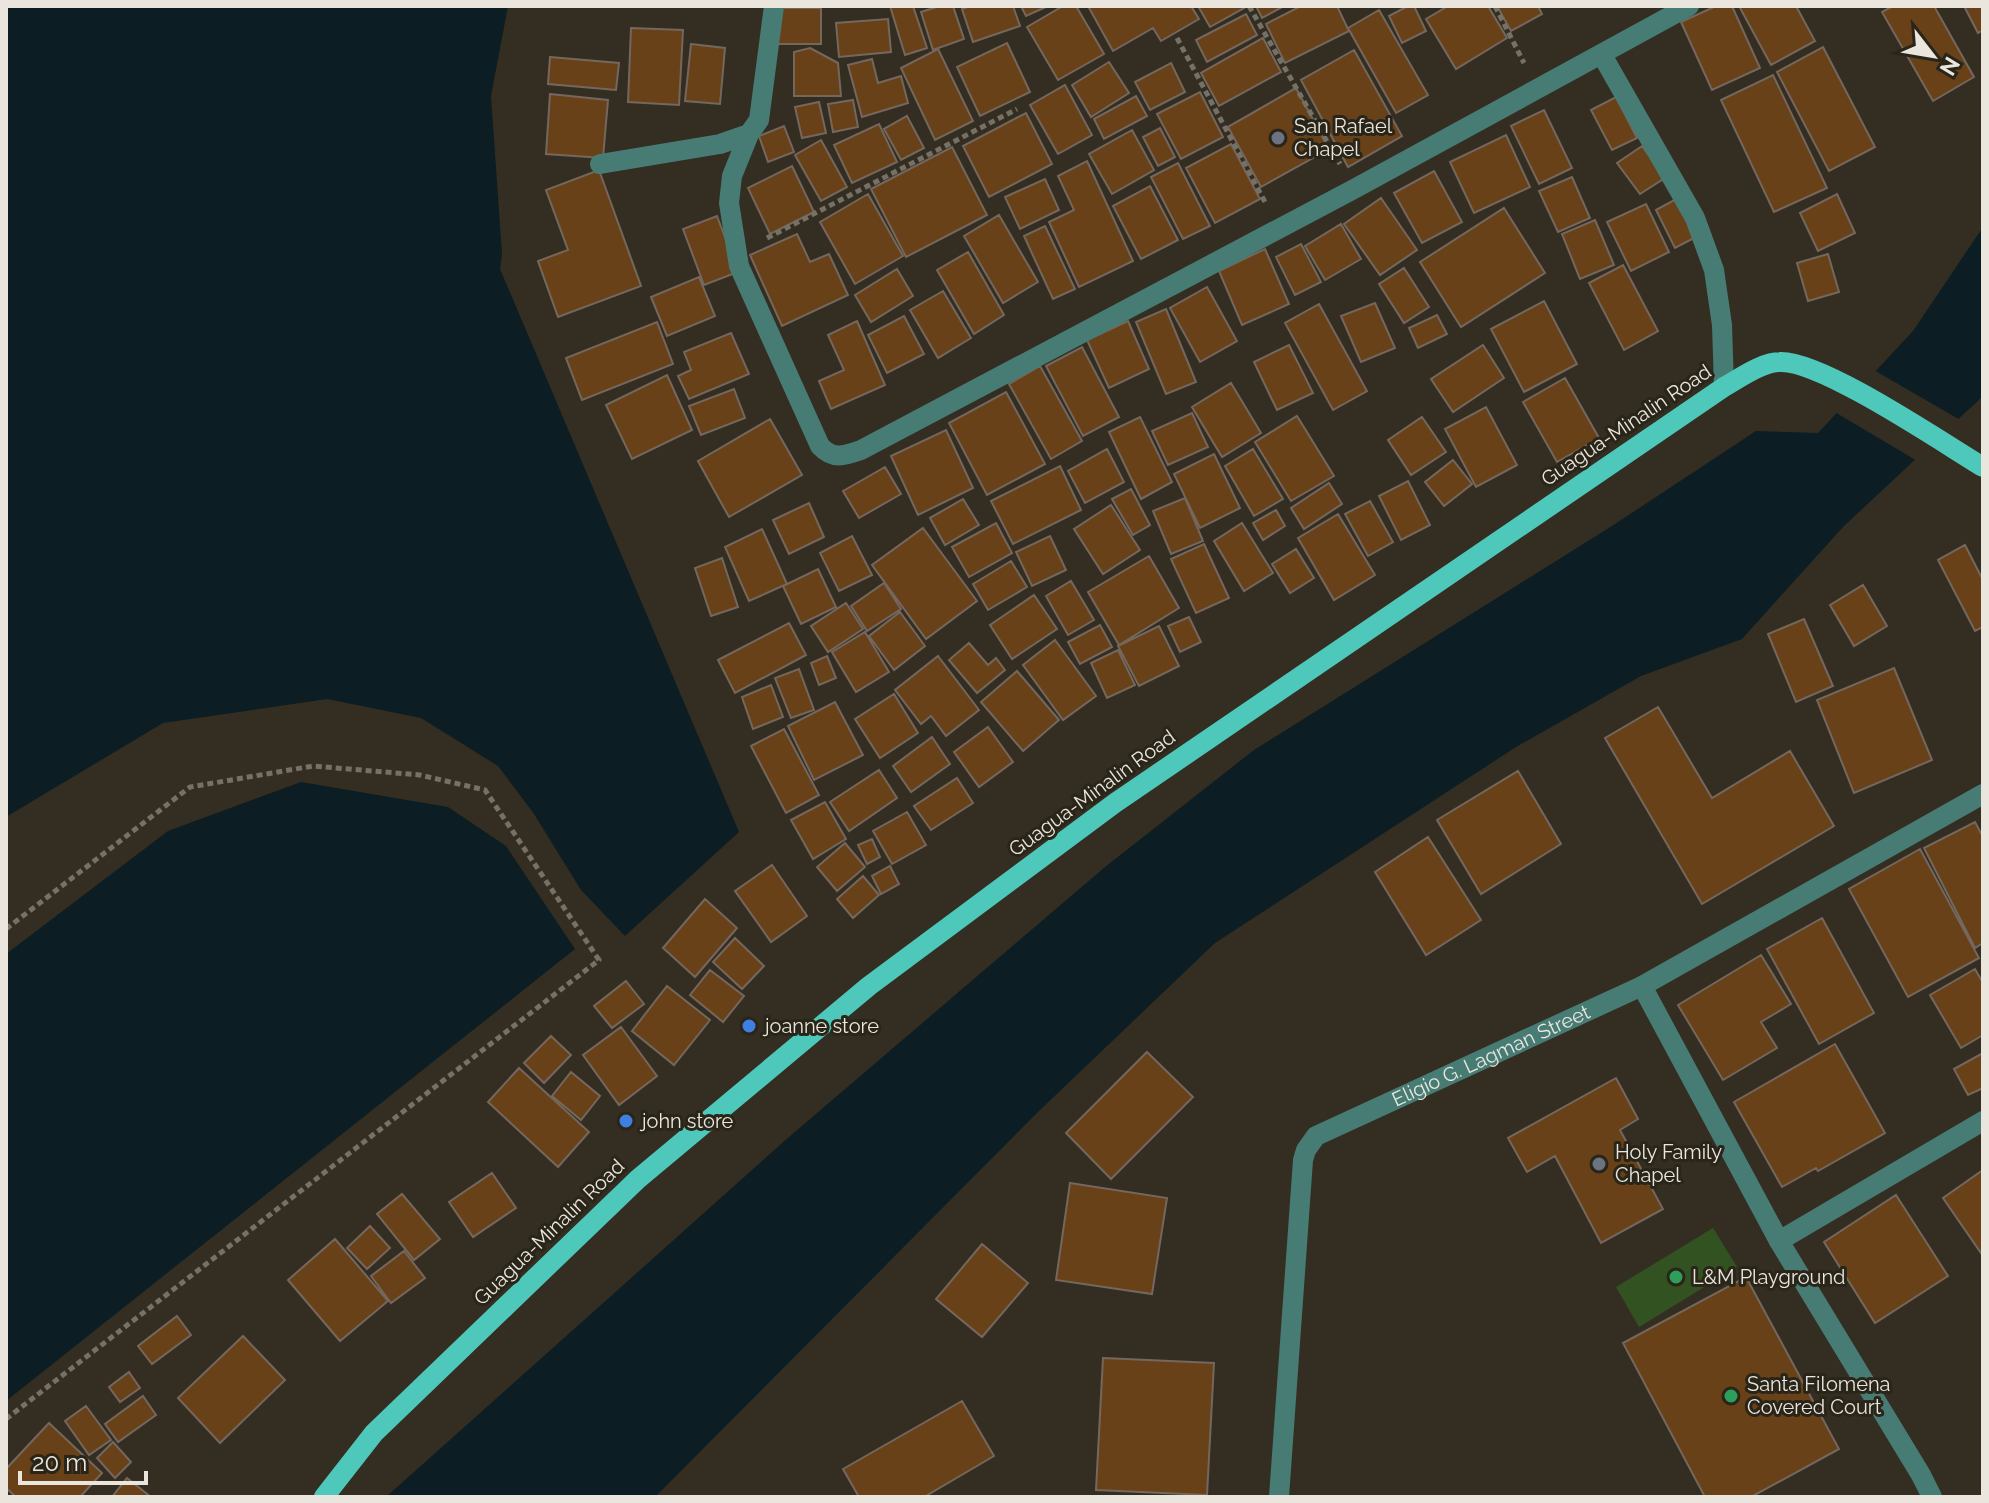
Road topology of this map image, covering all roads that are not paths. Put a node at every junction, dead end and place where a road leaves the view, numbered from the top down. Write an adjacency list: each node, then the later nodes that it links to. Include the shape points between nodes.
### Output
1 (774, 6): 4 (street, via 759,120)
2 (1689, 6): 3 (street)
3 (1602, 55): 4 (street, via 840,457 820,446 739,266 729,203 732,176); 6 (street, via 1695,218 1714,270)
4 (749, 134): 5 (street, via 720,144)
5 (600, 164)
6 (1724, 387): 7 (main road, Guagua-Minalin Road, via 1779,362 1807,367); 12 (main road, Guagua-Minalin Road, via 1115,803 869,986 638,1179 374,1433)
7 (1983, 467)
8 (1983, 794): 9 (street, Eligio G. Lagman Street)
9 (1642, 986): 11 (street); 13 (street, Eligio G. Lagman Street, via 1316,1136 1306,1150)
10 (1983, 1121): 11 (street)
11 (1779, 1241): 14 (street)
12 (324, 1497)
13 (1279, 1497)
14 (1932, 1497)

